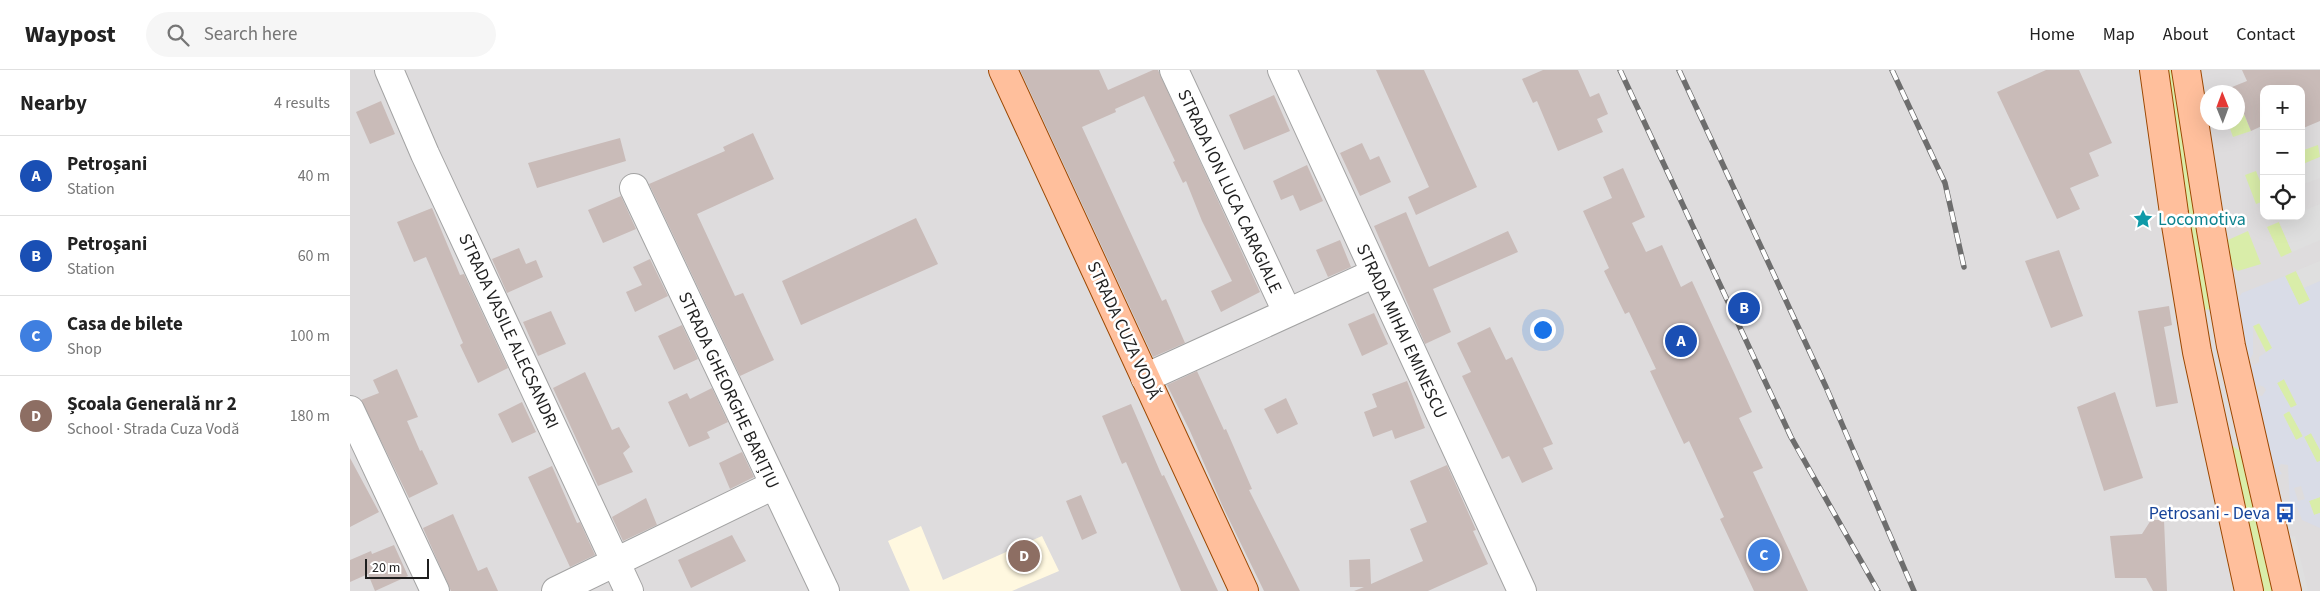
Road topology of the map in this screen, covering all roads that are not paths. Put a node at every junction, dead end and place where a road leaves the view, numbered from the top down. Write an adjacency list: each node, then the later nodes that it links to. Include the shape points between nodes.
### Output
1 (390, 70): 15 (street, STRADA VASILE ALECSANDRI, via 425,154)
2 (1003, 70): 10 (main road, STRADA CUZA VODĂ)
3 (1174, 70): 9 (street, STRADA ION LUCA CARAGIALE)
4 (1282, 70): 8 (street, STRADA MIHAI EMINESCU)
5 (2154, 70): 12 (main road, via 2185,281)
6 (2186, 70): 11 (main road, via 2211,230)
7 (634, 188): 14 (street, STRADA GHEORGHE BARIȚIU)
8 (1375, 272): 9 (street); 21 (street, STRADA MIHAI EMINESCU)
9 (1287, 312): 10 (street)
10 (1145, 378): 20 (main road, STRADA CUZA VODĂ)
11 (2240, 382): 12 (main road); 23 (main road)
12 (2205, 389): 22 (main road)
13 (350, 410): 16 (street)
14 (774, 485): 15 (street); 19 (street, STRADA GHEORGHE BARIȚIU)
15 (616, 562): 17 (street); 18 (street, STRADA VASILE ALECSANDRI)
16 (435, 591)
17 (556, 591)
18 (630, 591)
19 (825, 591)
20 (1244, 591)
21 (1522, 591)
22 (2249, 591)
23 (2287, 591)

